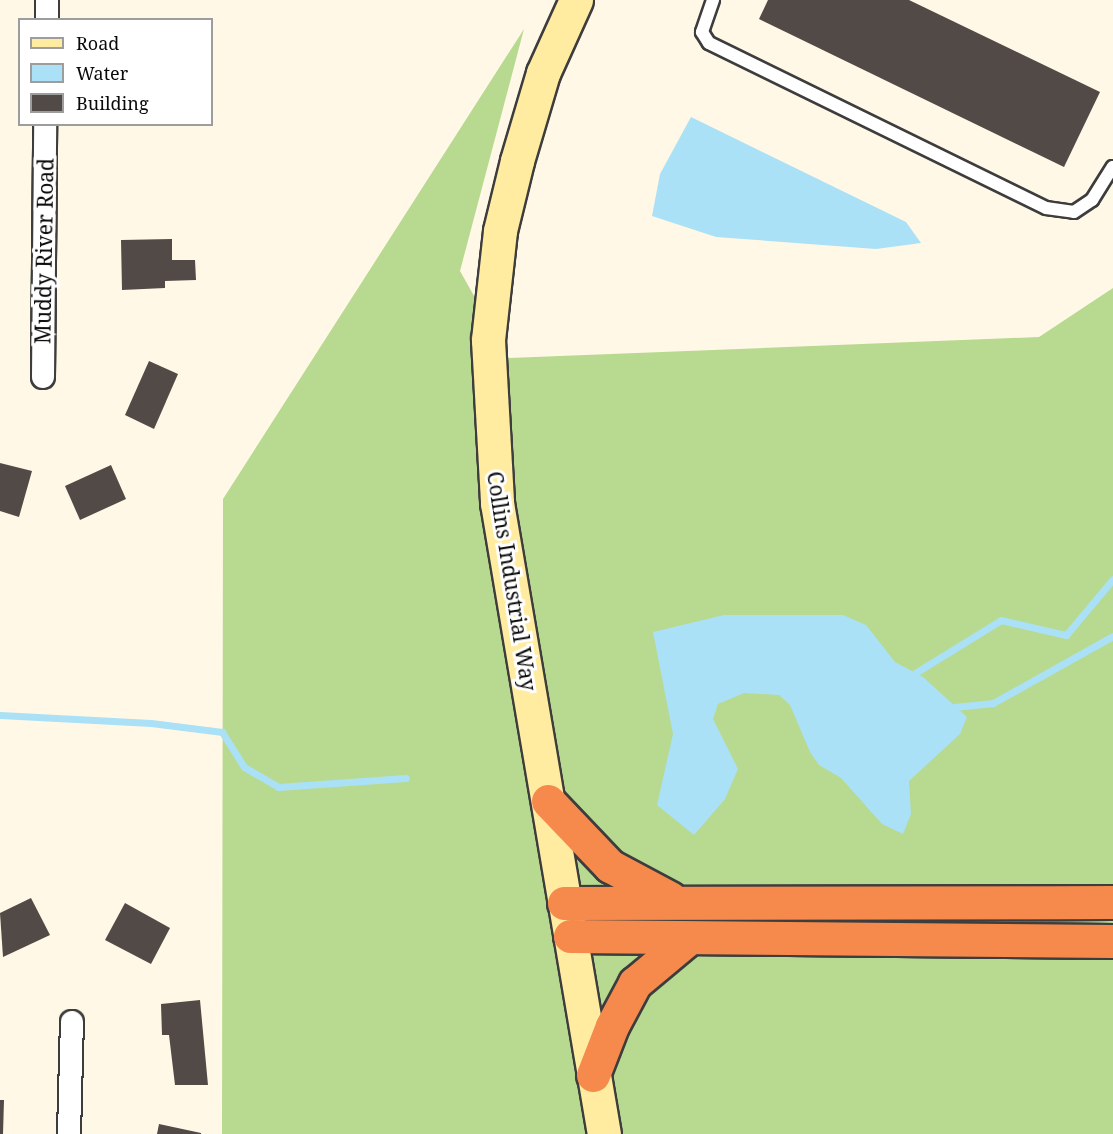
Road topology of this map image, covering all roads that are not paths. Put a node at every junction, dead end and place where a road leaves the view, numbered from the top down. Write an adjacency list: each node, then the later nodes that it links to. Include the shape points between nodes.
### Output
1 (47, 0): 4 (street)
2 (576, 0): 8 (street, Collins Industrial Way, via 543,74 517,161 500,231 488,340 497,503)
3 (713, 0): 6 (lane, via 702,32 709,43 1046,208 1074,212 1092,200)
4 (46, 18)
5 (45, 126): 7 (street, Muddy River Road)
6 (1113, 167)
7 (43, 377)
8 (548, 801): 10 (street, Collins Industrial Way); 11 (highway, via 610,866 645,888)
9 (1113, 902): 11 (highway)
10 (564, 903): 11 (highway); 12 (street, Collins Industrial Way)
11 (683, 903)
12 (570, 936): 13 (highway); 16 (street, Collins Industrial Way)
13 (689, 938): 14 (highway); 16 (highway, via 635,983 612,1026)
14 (1113, 941)
15 (72, 1022): 17 (street)
16 (593, 1075): 18 (street, Collins Industrial Way)
17 (69, 1134)
18 (604, 1134)

